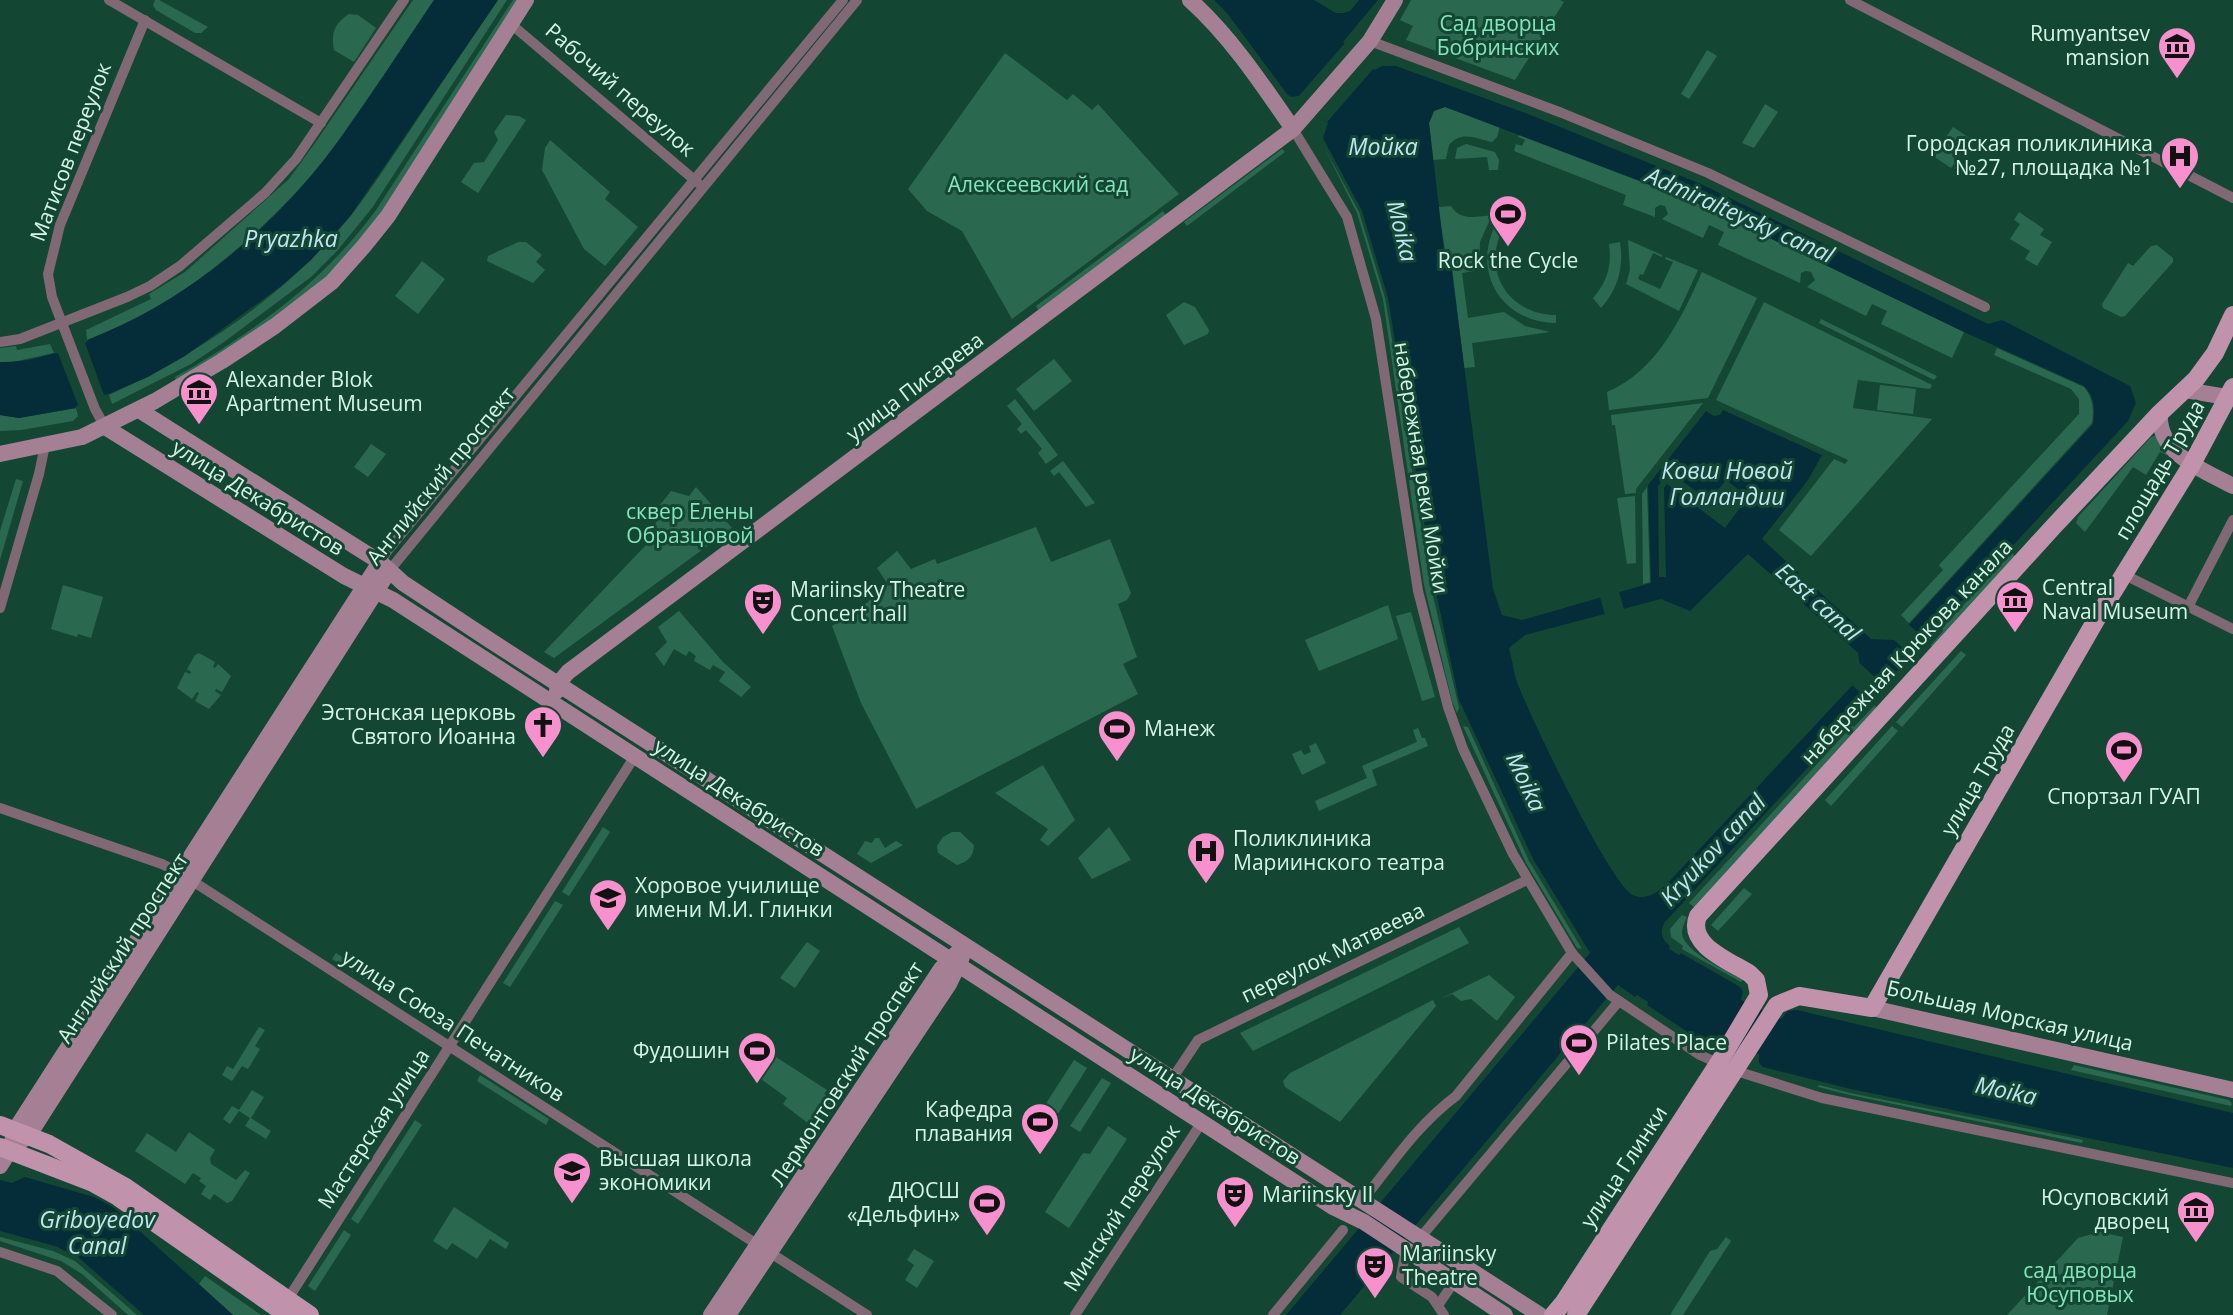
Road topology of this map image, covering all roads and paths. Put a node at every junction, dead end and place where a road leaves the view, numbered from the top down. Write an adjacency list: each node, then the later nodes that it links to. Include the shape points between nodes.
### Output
1 (109, 0): 9 (street)
2 (404, 0): 12 (street)
3 (526, 0): 10 (main road)
4 (843, 0): 14 (street, Английский проспект)
5 (857, 0): 14 (street, Английский проспект)
6 (1190, 0): 13 (main road, набережная реки Мойки, via 1240,55)
7 (1395, 0): 11 (main road, улица Писарева)
8 (1850, 0): 15 (street)
9 (145, 20): 12 (street); 18 (street, Матисов переулок, via 60,225 48,274)
10 (511, 24): 14 (street, Рабочий переулок); 22 (main road, via 388,216 331,282 245,346)
11 (1370, 41): 13 (main road, улица Писарева); 16 (street, via 1718,177)
12 (321, 123): 18 (street, via 265,193 180,266 150,286)
13 (1293, 129): 36 (main road, улица Писарева, via 568,672); 41 (street, набережная реки Мойки, via 1348,216 1376,319 1418,591 1448,707)
14 (699, 183): 30 (street, Английский проспект, via 388,550)
15 (2233, 198)
16 (1985, 307)
17 (2233, 315): 20 (main road, площадь Труда, via 2207,366)
18 (62, 324): 19 (street); 24 (street, Матисов переулок)
19 (0, 342)
20 (2185, 390): 21 (main road); 23 (main road, площадь Труда)
21 (2230, 400): 27 (main road, площадь Труда)
22 (139, 410): 24 (main road); 30 (main road, улица Декабристов)
23 (2160, 413): 27 (main road, via 2165,441); 46 (main road, набережная Крюкова канала, via 1696,920 1697,936 1703,944 1756,980)
24 (105, 427): 25 (main road); 32 (main road, улица Декабристов)
25 (45, 445): 26 (main road); 33 (street)
26 (0, 454)
27 (2192, 464): 28 (main road); 31 (main road, площадь Труда)
28 (2233, 485)
29 (2233, 520): 34 (street)
30 (385, 567): 32 (main road, Английский проспект); 36 (main road, улица Декабристов)
31 (2125, 575): 34 (street); 47 (main road, улица Труда)
32 (370, 590): 37 (main road, улица Декабристов, via 393,600); 40 (main road, Английский проспект)
33 (0, 607)
34 (2188, 607): 35 (street)
35 (2233, 629)
36 (558, 684): 37 (main road); 42 (main road, улица Декабристов)
37 (554, 704): 38 (main road, улица Декабристов)
38 (635, 756): 44 (main road, улица Декабристов); 48 (street, Мастерская улица)
39 (0, 808): 40 (street, улица Союза Печатников)
40 (186, 876): 48 (street, улица Союза Печатников); 53 (main road, Английский проспект)
41 (1527, 880): 43 (street, набережная реки Мойки); 50 (street, переулок Матвеева, via 1198,1040)
42 (966, 946): 44 (main road, Лермонтовский проспект); 50 (main road, улица Декабристов)
43 (1572, 953): 45 (street, набережная реки Мойки); 57 (street, via 1456,1096 1431,1115 1387,1167)
44 (955, 963): 52 (main road, улица Декабристов); 61 (main road, Лермонтовский проспект)
45 (1615, 998): 49 (street, via 1696,1053); 59 (street)
46 (1767, 1008): 47 (main road, Большая Морская улица, via 1807,996); 49 (main road, улица Глинки)
47 (1872, 1008): 51 (main road, Большая Морская улица)
48 (450, 1046): 61 (street, улица Союза Печатников); 65 (street, Мастерская улица)
49 (1725, 1067): 56 (street, via 1822,1098); 76 (main road, улица Глинки); 77 (main road, улица Глинки)
50 (1172, 1079): 57 (main road, улица Декабристов)
51 (2233, 1090)
52 (1202, 1122): 57 (main road, улица Декабристов, via 1333,1207); 71 (street, Минский переулок)
53 (14, 1130): 54 (main road, Английский проспект); 65 (main road, via 49,1144 133,1192)
54 (5, 1149): 55 (main road, Английский проспект); 65 (main road, via 118,1197)
55 (0, 1166)
56 (2233, 1183)
57 (1367, 1211): 59 (main road); 60 (main road)
58 (1343, 1230): 72 (street)
59 (1415, 1235): 75 (main road)
60 (1402, 1247): 63 (main road); 64 (street, via 1401,1277)
61 (764, 1249): 68 (main road, Лермонтовский проспект); 69 (main road, Лермонтовский проспект); 70 (street, улица Союза Печатников)
62 (0, 1252): 66 (street, via 57,1270)
63 (1454, 1282): 64 (street); 74 (main road)
64 (1438, 1304): 73 (street)
65 (285, 1308): 67 (main road)
66 (112, 1315)
67 (310, 1315)
68 (710, 1315)
69 (728, 1315)
70 (867, 1315)
71 (1075, 1315)
72 (1273, 1315)
73 (1444, 1315)
74 (1505, 1315)
75 (1540, 1315)
76 (1553, 1315)
77 (1576, 1315)

